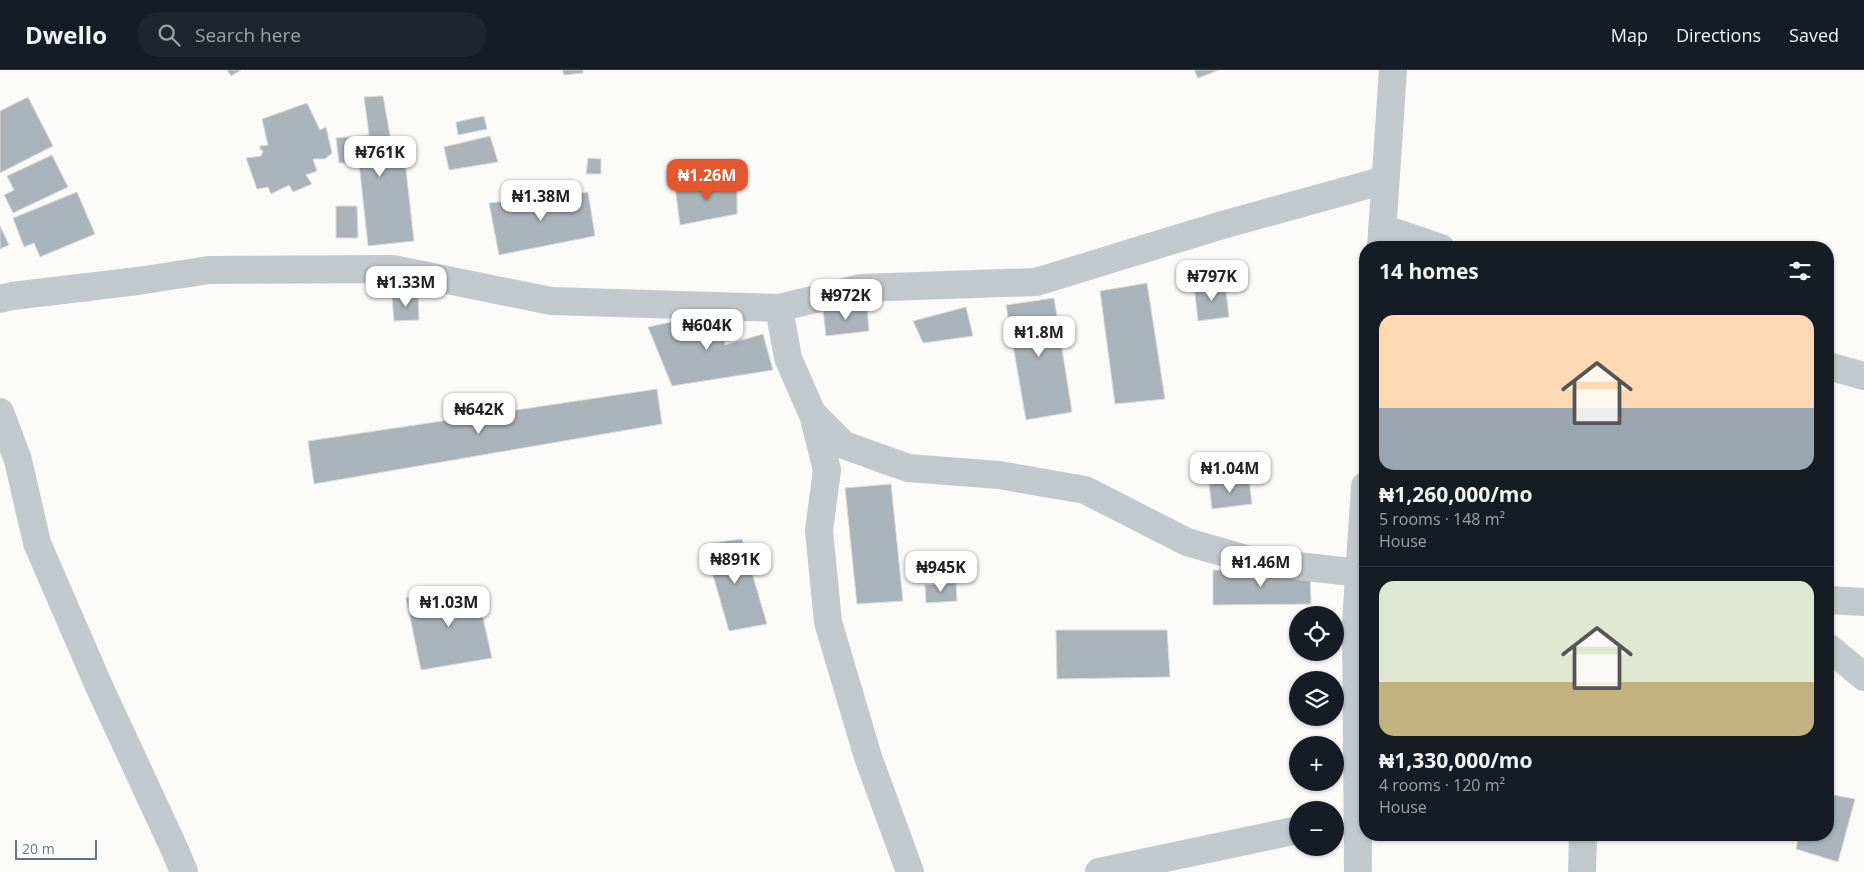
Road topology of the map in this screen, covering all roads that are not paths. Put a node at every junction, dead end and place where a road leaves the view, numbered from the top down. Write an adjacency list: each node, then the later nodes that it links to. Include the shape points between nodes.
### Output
1 (1393, 70): 2 (street)
2 (1385, 180): 3 (street); 6 (street, via 1036,282 860,288)
3 (1381, 238): 4 (street)
4 (1399, 241)
5 (0, 299): 6 (street, via 209,270 393,269 550,301)
6 (779, 308): 10 (street, via 788,358)
7 (1834, 368): 8 (street)
8 (1864, 376)
9 (0, 412): 20 (street, via 18,460 37,543)
10 (812, 413): 11 (street, via 844,445 908,468 999,475 1085,490 1187,542 1253,560); 21 (street, via 827,470 818,531 828,622 868,757)
11 (1359, 573)
12 (1359, 586): 17 (street)
13 (1834, 600): 14 (street)
14 (1864, 602)
15 (1834, 653): 16 (street)
16 (1864, 677)
17 (1346, 821): 23 (street)
18 (1289, 832): 22 (street)
19 (1583, 841): 24 (street)
20 (184, 872)
21 (910, 872)
22 (1099, 872)
23 (1358, 872)
24 (1582, 872)

